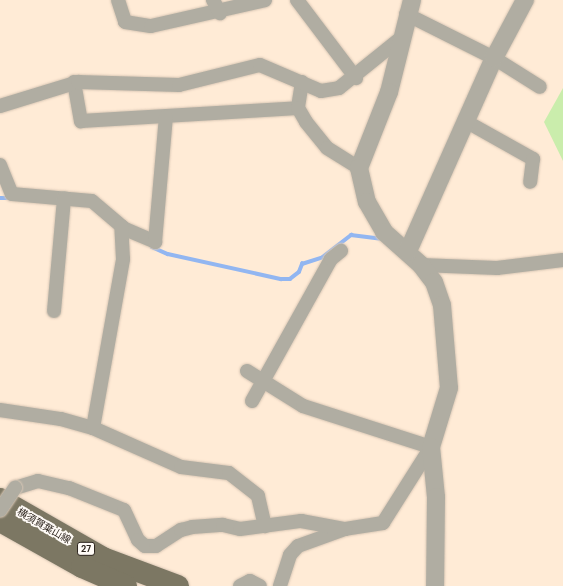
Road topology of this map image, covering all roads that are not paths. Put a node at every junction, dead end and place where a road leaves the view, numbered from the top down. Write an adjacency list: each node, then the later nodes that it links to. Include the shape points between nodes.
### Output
1 (118, 0): 7 (street, via 125,22 151,26)
2 (213, 0): 7 (street)
3 (265, 0): 7 (street)
4 (297, 0): 10 (street)
5 (524, 0): 9 (street)
6 (409, 7): 8 (street); 9 (street)
7 (220, 13)
8 (401, 38): 10 (street); 19 (street, via 389,92)
9 (494, 58): 13 (street); 17 (street)
10 (356, 78): 12 (street, via 339,88 321,91)
11 (74, 82): 12 (street, via 106,80 179,85 260,65); 14 (street); 16 (street, via 81,121)
12 (302, 82): 15 (street)
13 (540, 87)
14 (0, 106)
15 (298, 108): 16 (street); 19 (street, via 327,148)
16 (166, 117): 22 (street, via 155,242)
17 (467, 122): 20 (street, via 533,159); 24 (street)
18 (0, 165): 21 (street, via 12,194)
19 (359, 168): 24 (street, via 367,202 384,232)
20 (530, 182)
21 (64, 198): 22 (street, via 92,201); 27 (street)
22 (121, 226): 32 (street, via 122,259)
23 (341, 251): 29 (street, via 327,265)
24 (408, 251): 26 (street)
25 (563, 260): 26 (street, via 497,268)
26 (421, 265): 33 (street, via 434,282 442,305 449,388)
27 (54, 311)
28 (247, 371): 29 (street)
29 (265, 381): 30 (street); 33 (street, via 302,406)
30 (252, 401)
31 (0, 410): 32 (street, via 61,419)
32 (94, 428): 37 (street, via 181,467 229,473 258,496)
33 (432, 447): 38 (street, via 383,523); 44 (street, via 436,497)
34 (8, 494): 35 (street, bridge); 37 (street, via 38,481 69,488 124,510 138,540 145,546 156,546 181,530 192,528); 40 (main road, 横須賀葉山線 / 27, via 103,558)
35 (0, 510)
36 (0, 520): 39 (main road, 横須賀葉山線 / 27, via 82,568)
37 (265, 526): 38 (street, via 301,521)
38 (345, 528): 43 (street, via 298,546 290,555)
39 (121, 585)
40 (178, 586)
41 (240, 586): 42 (street, via 250,581)
42 (260, 586)
43 (280, 586)
44 (435, 586)

